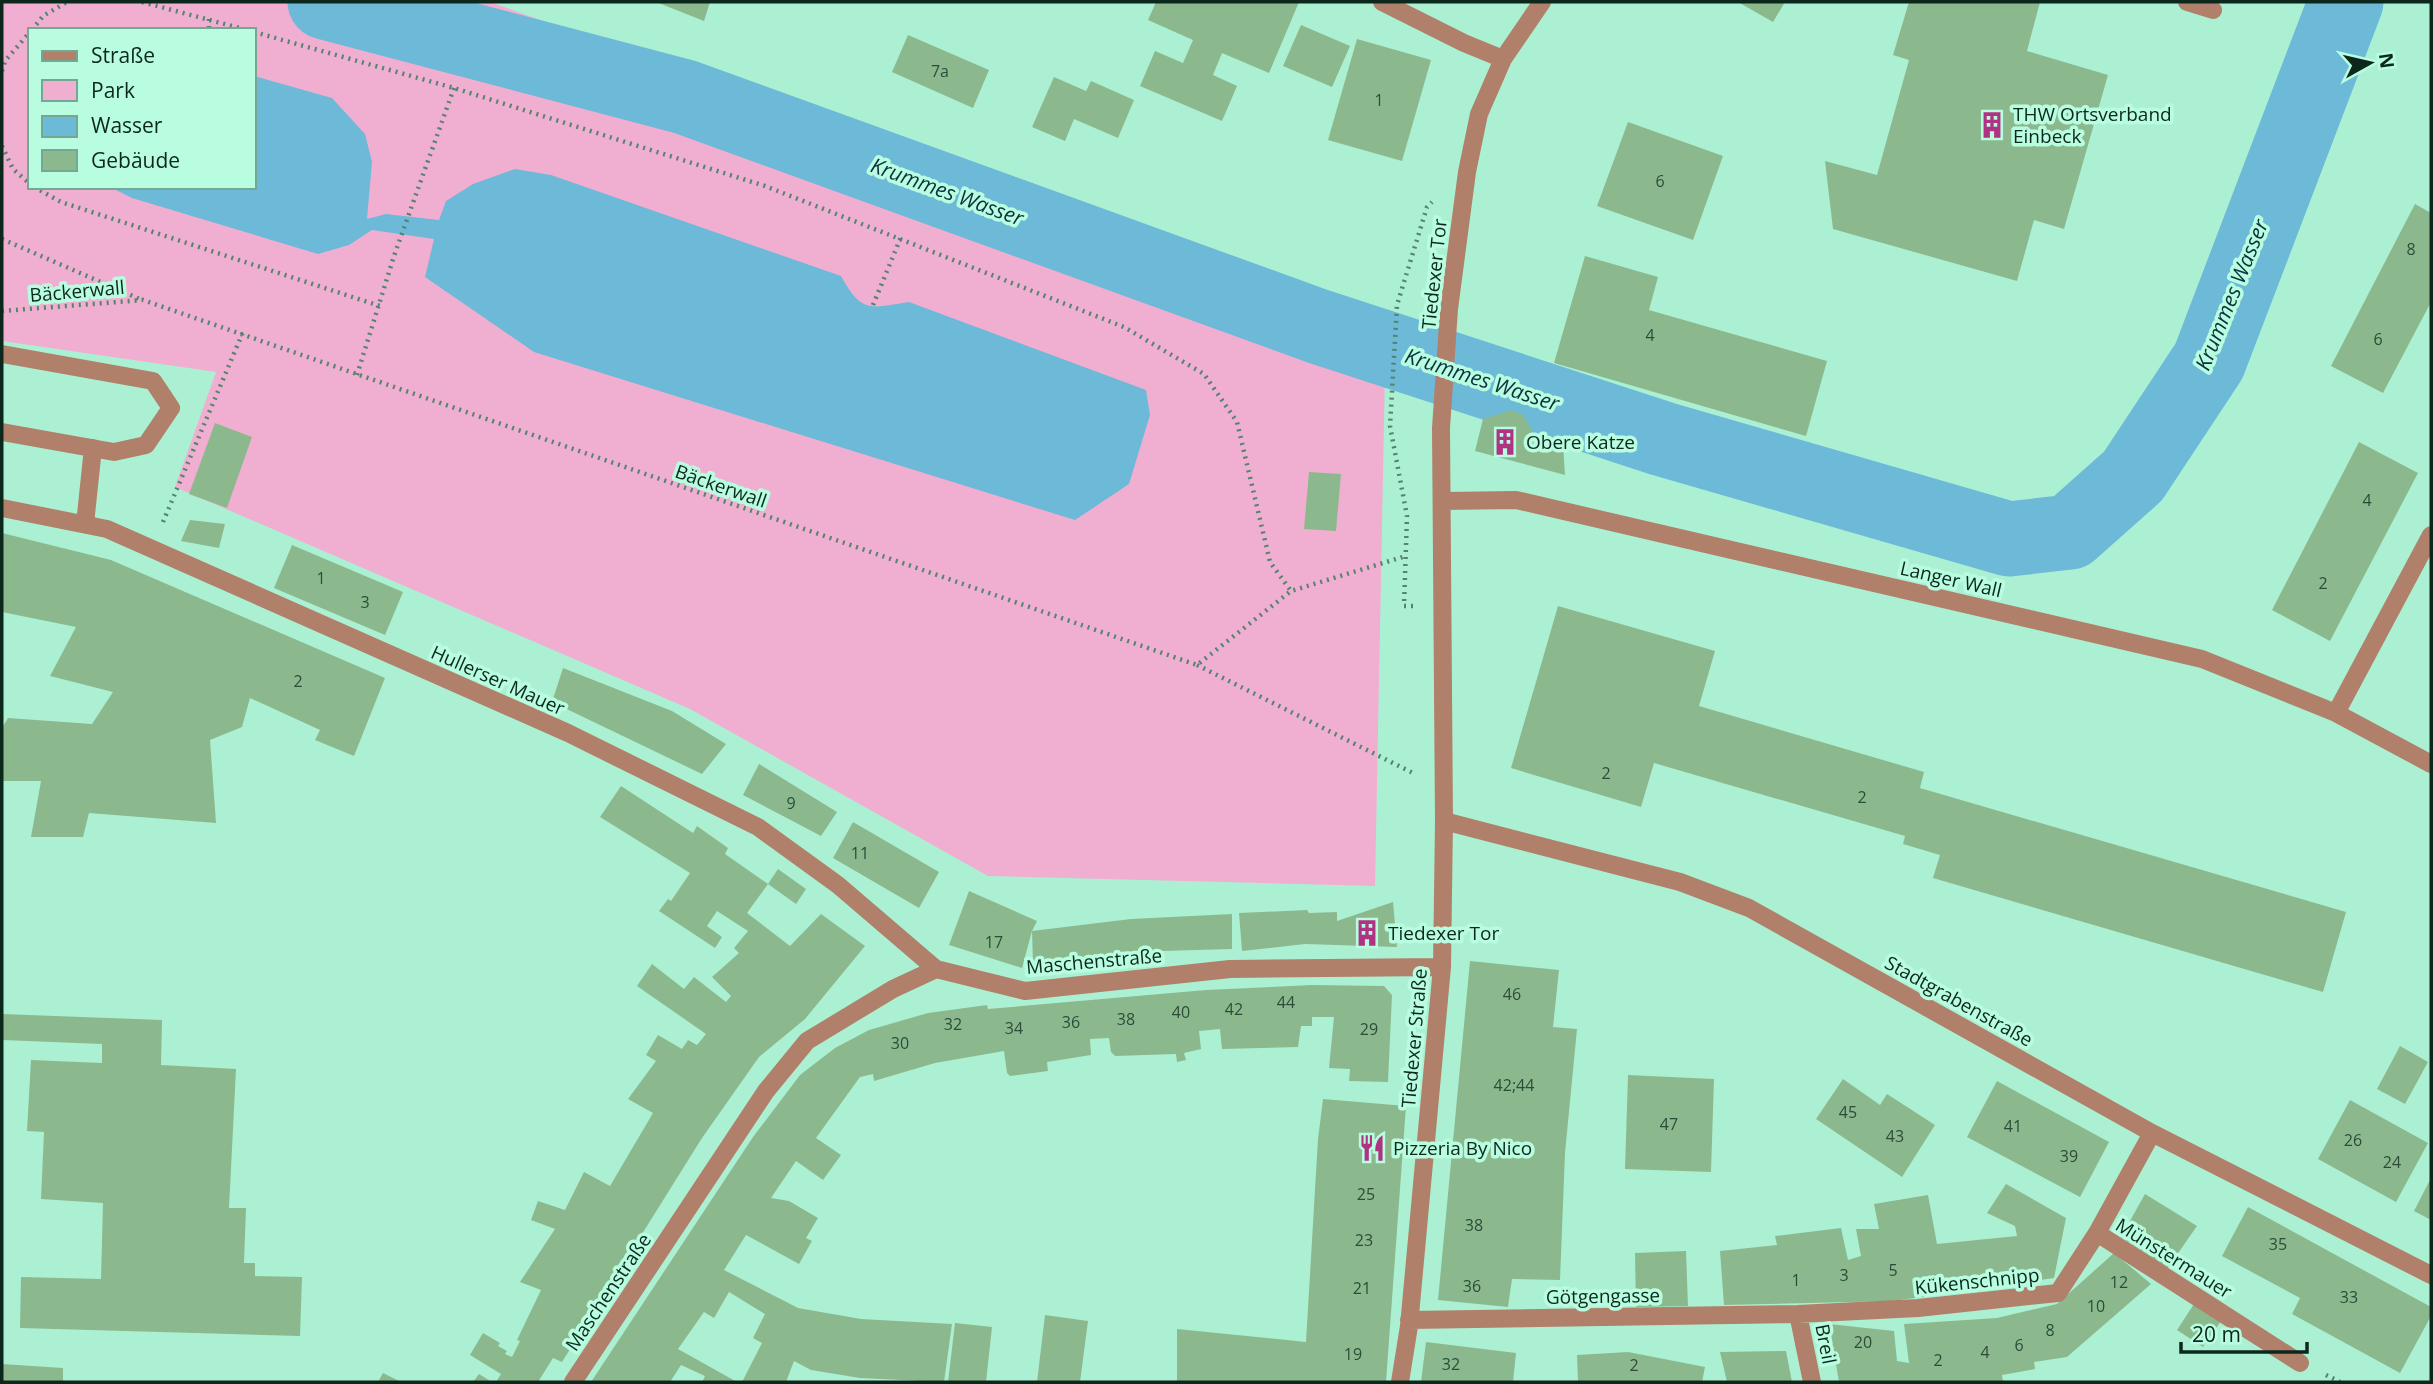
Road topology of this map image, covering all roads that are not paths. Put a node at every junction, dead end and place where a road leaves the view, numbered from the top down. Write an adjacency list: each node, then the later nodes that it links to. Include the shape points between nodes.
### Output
1 (1382, 2): 5 (street)
2 (1542, 2): 5 (street, Tiedexer Tor)
3 (2187, 2): 4 (street)
4 (2213, 10)
5 (1503, 59): 9 (street, Tiedexer Tor, via 1479,114 1467,172 1441,428)
6 (2, 354): 8 (street, via 153,380 171,408 146,445 114,452)
7 (2, 432): 8 (street)
8 (93, 448): 11 (street)
9 (1443, 501): 13 (street, Langer Wall, via 1516,499 2202,659); 15 (street, Tiedexer Tor)
10 (2, 508): 11 (street, Hullerser Mauer)
11 (85, 524): 17 (street, Hullerser Mauer, via 107,529 568,733 758,827 838,885)
12 (2431, 535): 13 (street)
13 (2336, 713): 14 (street, Langer Wall)
14 (2431, 764)
15 (1444, 821): 16 (street, Tiedexer Straße); 18 (street, Stadtgrabenstraße, via 1680,882 1749,908)
16 (1442, 967): 17 (street, Maschenstraße, via 1230,969 1025,991); 22 (street, Tiedexer Straße)
17 (936, 969): 24 (street, Maschenstraße, via 807,1041 766,1091)
18 (2152, 1133): 19 (street, Kükenschnipp); 20 (street, Stadtgrabenstraße)
19 (2097, 1233): 21 (street, Kükenschnipp, via 2058,1293 1918,1308); 23 (street, Münstermauer)
20 (2431, 1275)
21 (1798, 1314): 22 (street, Götgengasse); 26 (street, Breil)
22 (1409, 1320): 25 (street, Tiedexer Straße)
23 (2300, 1363)
24 (573, 1382)
25 (1400, 1382)
26 (1812, 1382)

